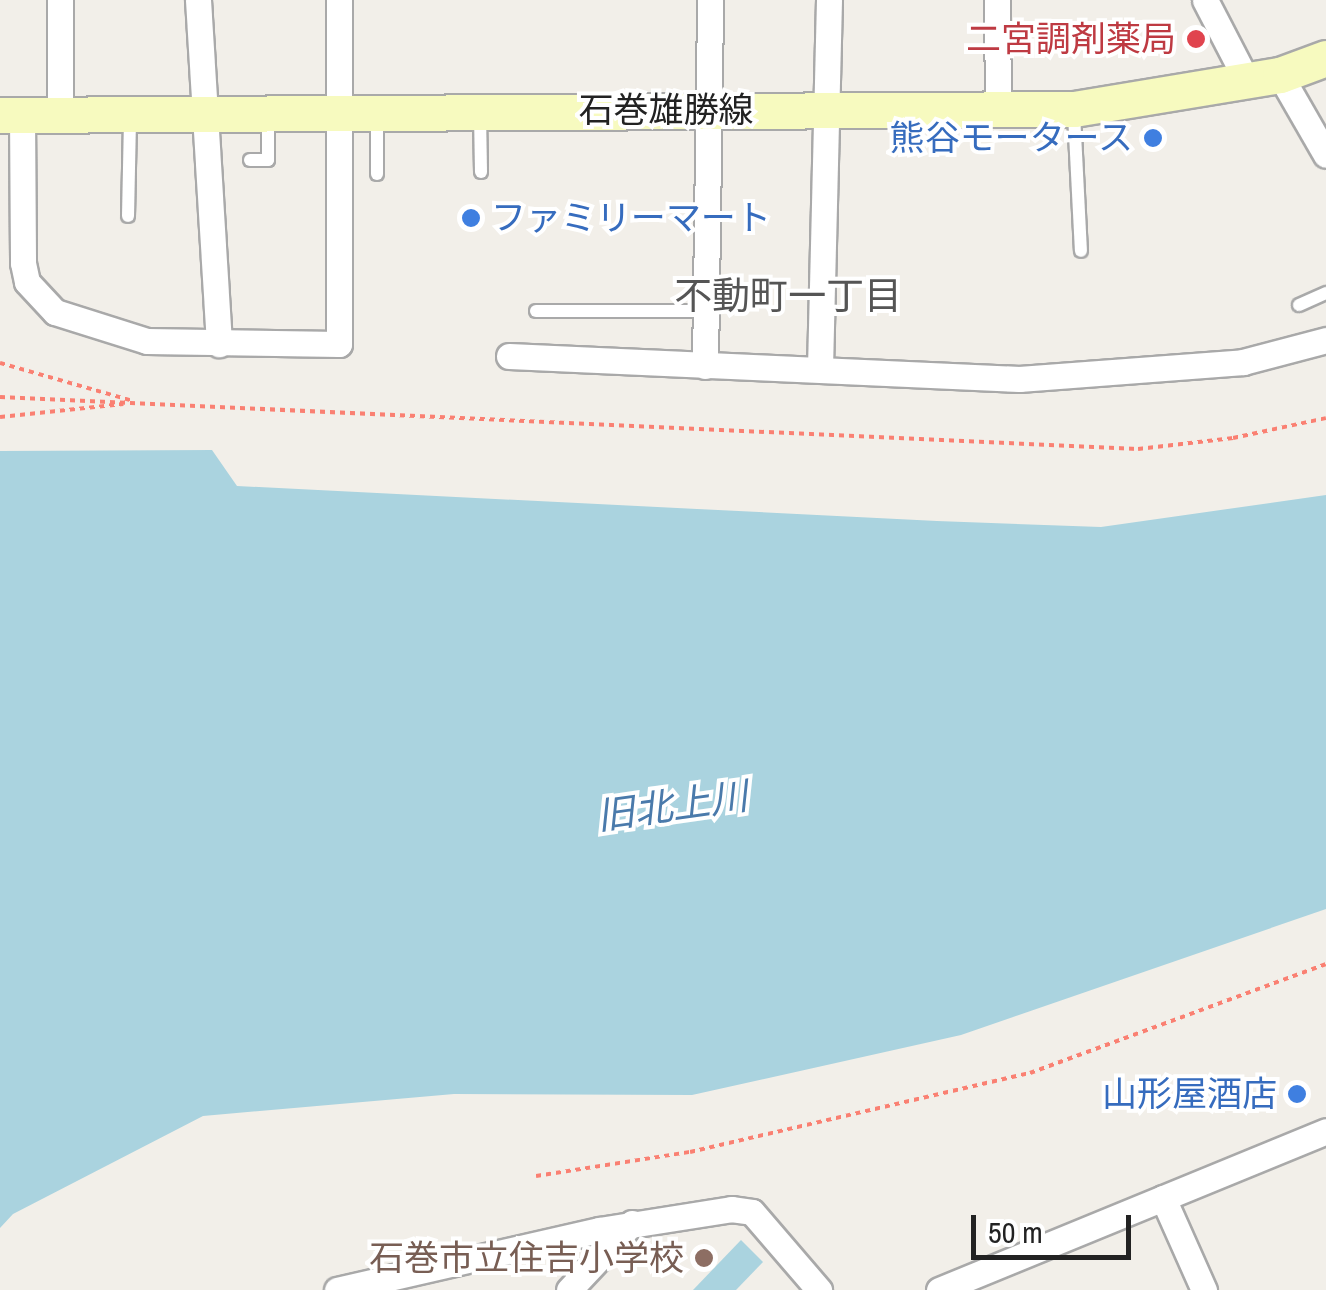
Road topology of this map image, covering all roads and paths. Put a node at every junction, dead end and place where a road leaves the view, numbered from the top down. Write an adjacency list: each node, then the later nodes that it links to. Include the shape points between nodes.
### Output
1 (60, 0): 19 (street)
2 (198, 0): 14 (street)
3 (339, 0): 17 (street)
4 (710, 0): 12 (street)
5 (828, 0): 13 (street)
6 (998, 0): 10 (street)
7 (1205, 0): 9 (street)
8 (1326, 58): 9 (main road, 石巻雄勝線)
9 (1264, 78): 11 (main road, 石巻雄勝線); 22 (street)
10 (998, 109): 11 (main road, 石巻雄勝線); 13 (main road, 石巻雄勝線)
11 (1074, 109): 27 (lane)
12 (710, 110): 13 (main road, 石巻雄勝線); 15 (main road, 石巻雄勝線); 30 (street)
13 (828, 110): 37 (street)
14 (201, 111): 16 (main road, 石巻雄勝線); 20 (main road, 石巻雄勝線); 33 (street)
15 (480, 111): 18 (main road, 石巻雄勝線); 24 (lane)
16 (268, 112): 17 (main road, 石巻雄勝線); 23 (lane, via 268,160)
17 (341, 112): 18 (main road, 石巻雄勝線); 33 (street, via 339,344)
18 (377, 112): 25 (lane)
19 (60, 113): 20 (main road, 石巻雄勝線); 21 (main road, 石巻雄勝線)
20 (130, 114): 26 (lane)
21 (11, 115): 33 (street, via 24,262 41,301 55,312 146,341)
22 (1326, 155)
23 (250, 160)
24 (481, 172)
25 (377, 174)
26 (128, 216)
27 (1081, 251)
28 (1326, 293): 29 (lane)
29 (1299, 305)
30 (708, 310): 31 (lane); 36 (street)
31 (536, 311)
32 (1326, 340): 37 (street, via 1243,362 1020,380)
33 (219, 344)
34 (509, 356): 36 (street)
35 (0, 363): 39 (path)
36 (705, 366): 37 (street)
37 (820, 368)
38 (0, 397): 39 (path)
39 (138, 403): 40 (path); 41 (path, via 1138,448 1234,438)
40 (0, 417)
41 (1326, 418)
42 (1326, 964): 44 (path, via 1030,1073 690,1152)
43 (1326, 1131): 45 (street)
44 (536, 1176)
45 (1151, 1209): 47 (street); 51 (street)
46 (646, 1223): 48 (street); 49 (street); 50 (street, via 752,1212)
47 (946, 1289)
48 (336, 1290)
49 (569, 1290)
50 (818, 1290)
51 (1204, 1290)

